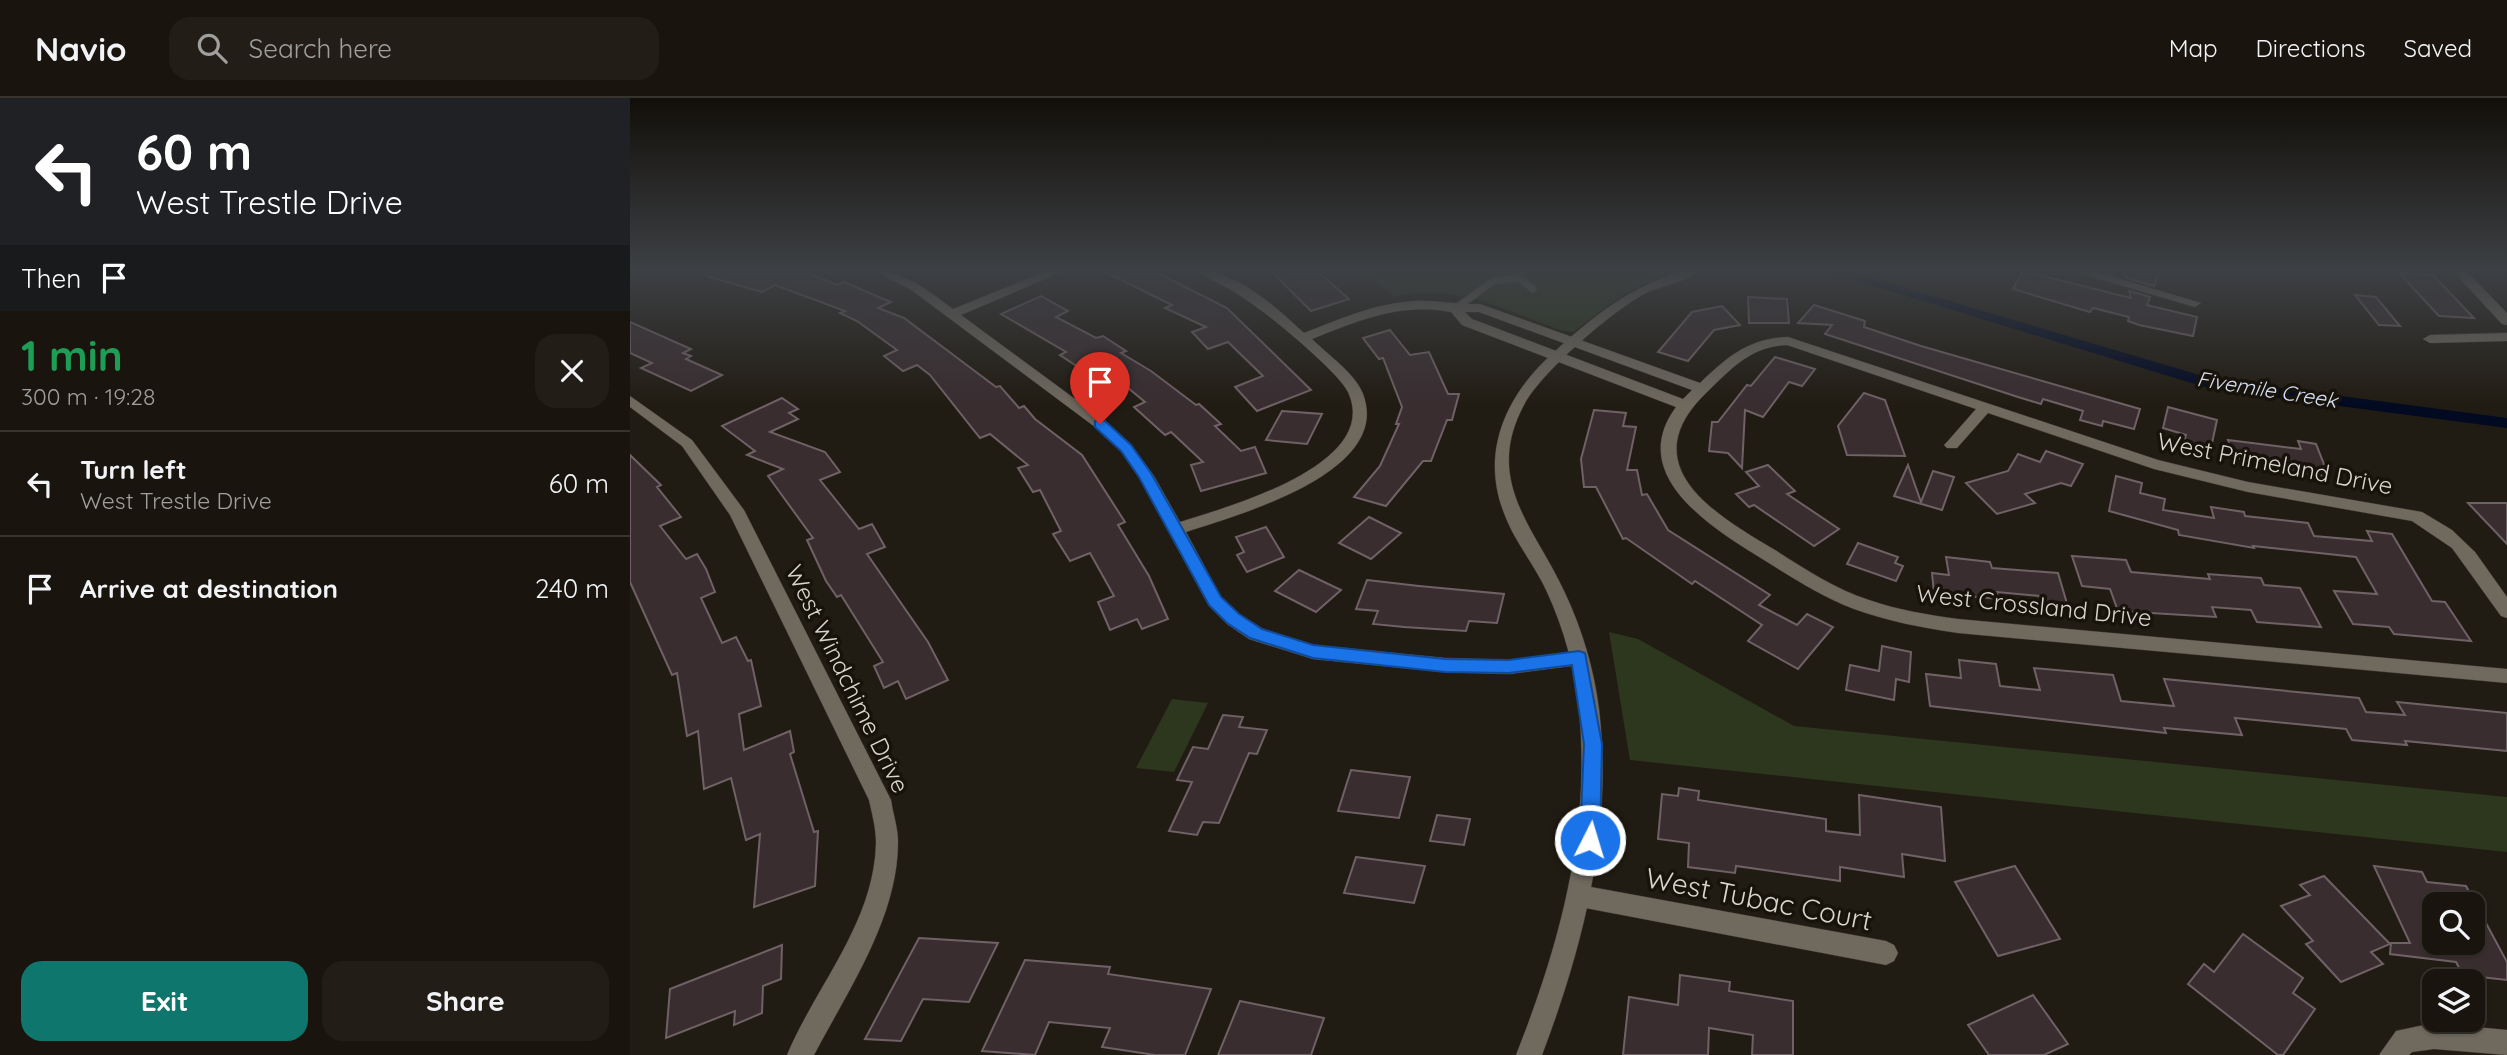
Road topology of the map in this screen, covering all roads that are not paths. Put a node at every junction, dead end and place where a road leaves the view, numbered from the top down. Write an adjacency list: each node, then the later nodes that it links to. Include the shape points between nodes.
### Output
1 (954, 316): 17 (street, via 1114,436 1146,476)
2 (1276, 316): 8 (street)
3 (1363, 316): 8 (street)
4 (1461, 316): 11 (street, via 1467,322)
5 (1501, 316): 10 (street)
6 (1608, 316): 10 (street)
7 (2507, 337): 9 (street)
8 (1303, 338): 17 (street, via 1355,394 1360,408 1354,436 1331,463 1310,478)
9 (2430, 339)
10 (1574, 342): 11 (street); 12 (street)
11 (1557, 356): 14 (street); 19 (street, via 1515,405 1504,433 1502,470 1512,513 1556,592)
12 (1702, 389): 14 (street); 15 (street, West Primeland Drive, via 1746,348 1768,340 1788,341)
13 (630, 400): 24 (street, West Windchime Drive, via 687,443 738,514 880,800 888,843 872,916)
14 (1685, 405): 20 (street, West Crossland Drive, via 1675,419 1669,446 1676,475 1696,504 1730,531 1814,583 1882,611 1958,626)
15 (1985, 408): 16 (street); 18 (street, West Primeland Drive, via 2177,471 2394,511 2436,525 2457,541)
16 (1952, 445)
17 (1175, 530): 19 (street, via 1215,601 1233,619 1280,644 1313,652 1445,665 1509,667)
18 (2507, 611)
19 (1579, 658): 21 (street, via 1592,737 1594,790)
20 (2507, 676)
21 (1580, 896): 22 (street, West Tubac Court); 25 (street)
22 (1886, 953)
23 (2507, 1043): 26 (street, via 2434,1036 2405,1040)
24 (800, 1055)
25 (1529, 1055)
26 (2392, 1055)

